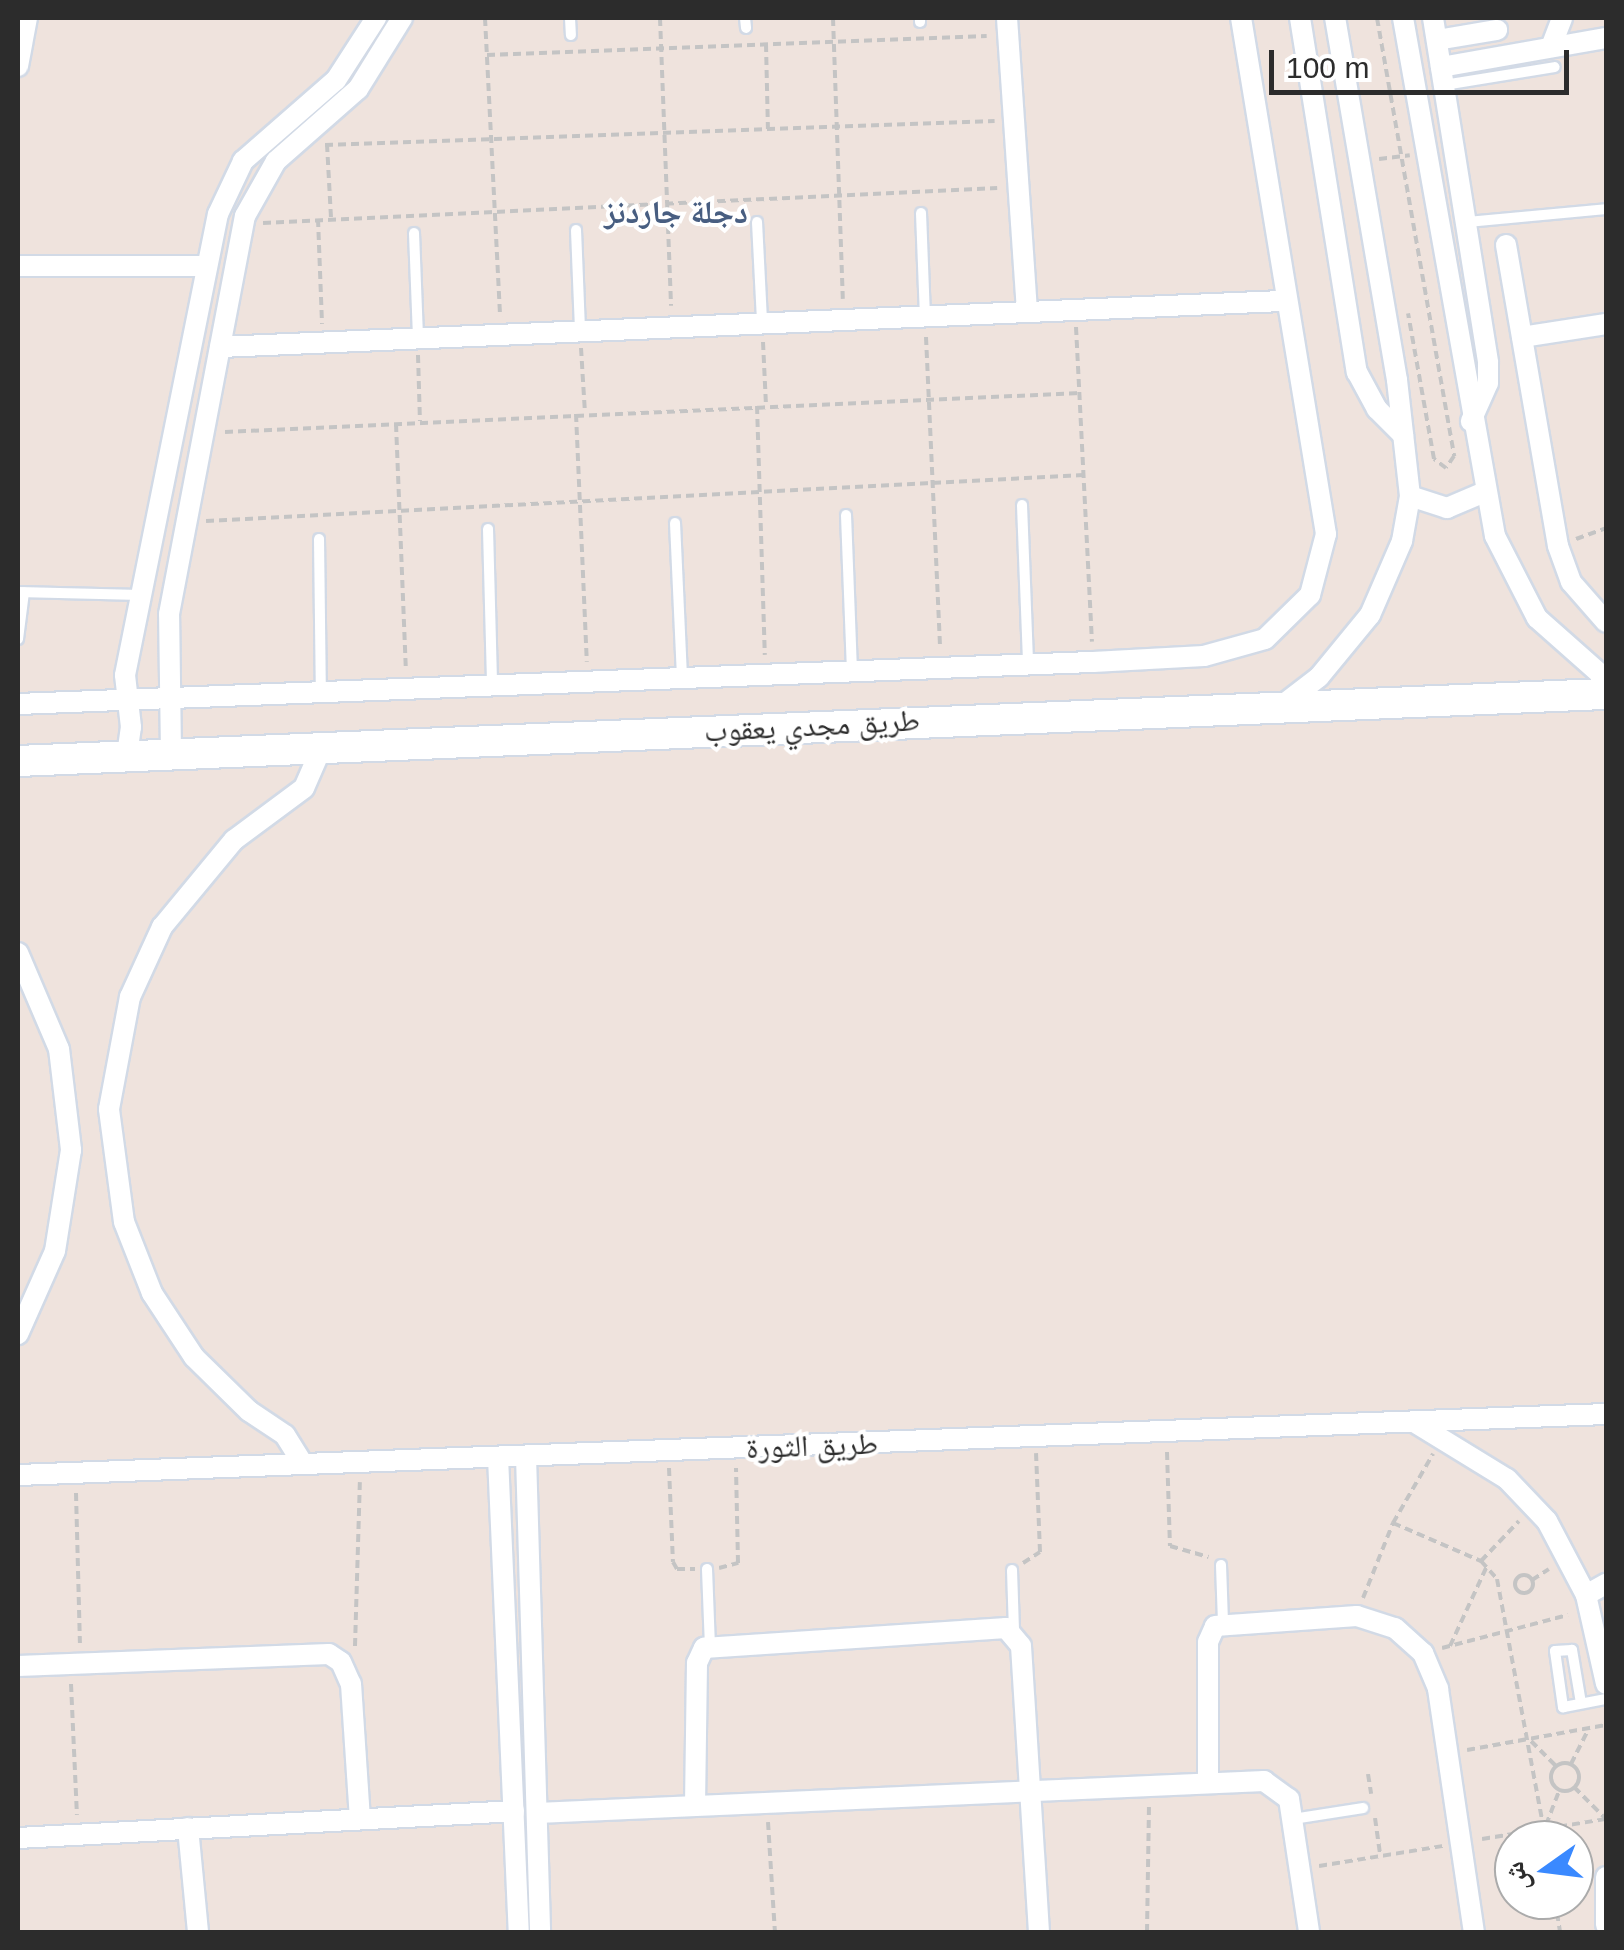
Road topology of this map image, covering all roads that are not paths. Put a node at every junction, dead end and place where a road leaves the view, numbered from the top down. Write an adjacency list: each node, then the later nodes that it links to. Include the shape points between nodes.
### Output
1 (26, 18): 18 (street)
2 (376, 18): 22 (street, via 336,80 243,161)
3 (402, 18): 23 (street, via 358,90 290,146)
4 (570, 18): 13 (lane)
5 (1241, 18): 31 (street)
6 (1300, 18): 41 (street, via 1358,372 1377,408)
7 (1336, 18): 41 (street, via 1370,160)
8 (1403, 18): 40 (street)
9 (1432, 18): 15 (street)
10 (1562, 18): 17 (street)
11 (1495, 24): 15 (street); 16 (street)
12 (1007, 26): 32 (street)
13 (571, 35)
14 (1606, 38): 17 (street)
15 (1436, 40): 19 (street)
16 (1502, 56): 17 (street); 19 (street)
17 (1553, 57): 19 (lane)
18 (18, 66)
19 (1443, 76): 25 (street)
20 (1606, 209): 25 (lane)
21 (921, 213): 33 (lane)
22 (218, 214): 23 (street); 30 (street)
23 (244, 221): 39 (street)
24 (758, 222): 34 (lane)
25 (1467, 222): 40 (street, via 1488,363 1485,392)
26 (576, 230): 36 (lane)
27 (414, 234): 37 (lane)
28 (1506, 245): 38 (street)
29 (18, 266): 30 (street)
30 (207, 266): 50 (street)
31 (1283, 301): 32 (street); 53 (street, via 1326,534 1310,595 1278,630 1235,652)
32 (1028, 312): 33 (street)
33 (924, 316): 34 (street)
34 (762, 322): 36 (street)
35 (1606, 324): 38 (street)
36 (580, 329): 37 (street)
37 (418, 336): 39 (street)
38 (1522, 337): 51 (street, via 1558,546 1571,582)
39 (220, 347): 61 (street, via 166,632)
40 (1470, 421): 42 (street)
41 (1403, 435): 43 (street)
42 (1482, 493): 43 (street, via 1446,508); 56 (street, via 1510,577 1536,618)
43 (1410, 496): 63 (street, via 1402,541 1370,616 1318,677)
44 (1022, 505): 53 (lane)
45 (846, 515): 54 (lane)
46 (675, 523): 55 (lane)
47 (488, 530): 57 (lane)
48 (319, 539): 58 (lane)
49 (21, 592): 50 (lane); 52 (lane)
50 (144, 595): 60 (street)
51 (1606, 622)
52 (18, 639)
53 (1028, 664): 54 (street)
54 (852, 671): 55 (street)
55 (682, 678): 57 (street)
56 (1606, 679)
57 (492, 686): 58 (street)
58 (321, 693): 61 (street)
59 (1606, 694): 63 (street, طريق مجدي يعقوب)
60 (126, 698): 61 (street); 62 (street); 66 (street)
61 (168, 698): 65 (street)
62 (18, 704)
63 (1284, 704): 64 (street, طريق مجدي يعقوب)
64 (321, 749): 65 (street, طريق مجدي يعقوب); 74 (street, via 304,788 234,840 162,928 130,997 109,1109 124,1222 152,1294 194,1357 249,1411 285,1435)
65 (171, 753): 66 (street, طريق مجدي يعقوب)
66 (127, 755): 67 (street, طريق مجدي يعقوب)
67 (18, 761)
68 (18, 953): 69 (street, via 59,1049 72,1150 56,1251)
69 (18, 1334)
70 (1606, 1414): 71 (street, طريق الثورة)
71 (1412, 1421): 72 (street, طريق الثورة); 80 (street, via 1477,1456 1534,1505)
72 (526, 1456): 73 (street, طريق الثورة); 93 (street)
73 (498, 1457): 74 (street, طريق الثورة); 92 (street)
74 (303, 1464): 75 (street, طريق الثورة)
75 (18, 1475)
76 (1220, 1565): 81 (lane)
77 (706, 1569): 83 (lane)
78 (1012, 1570): 82 (lane)
79 (1606, 1584): 80 (street)
80 (1588, 1602): 85 (street)
81 (1223, 1622): 88 (street, via 1208,1642); 105 (street, via 1357,1616 1395,1628 1423,1653 1438,1689)
82 (1014, 1631): 83 (street); 89 (street, via 1021,1646)
83 (710, 1646): 90 (street, via 697,1657)
84 (18, 1666): 94 (street, via 315,1653 341,1662 348,1673)
85 (1606, 1684)
86 (1606, 1699): 87 (lane)
87 (1581, 1704): 87 (lane, via 1562,1707 1555,1651 1572,1650)
88 (1208, 1782): 89 (street); 95 (street, via 1274,1784 1289,1799)
89 (1030, 1791): 90 (street); 103 (street)
90 (694, 1806): 93 (street)
91 (1363, 1808): 95 (lane)
92 (514, 1811): 94 (street); 101 (street)
93 (537, 1813): 102 (street)
94 (360, 1819): 96 (street)
95 (1292, 1819): 104 (street)
96 (188, 1828): 97 (street); 100 (street)
97 (18, 1838)
98 (1606, 1876): 99 (street)
99 (1606, 1925)
100 (198, 1932)
101 (519, 1932)
102 (540, 1932)
103 (1039, 1932)
104 (1309, 1932)
105 (1474, 1932)

